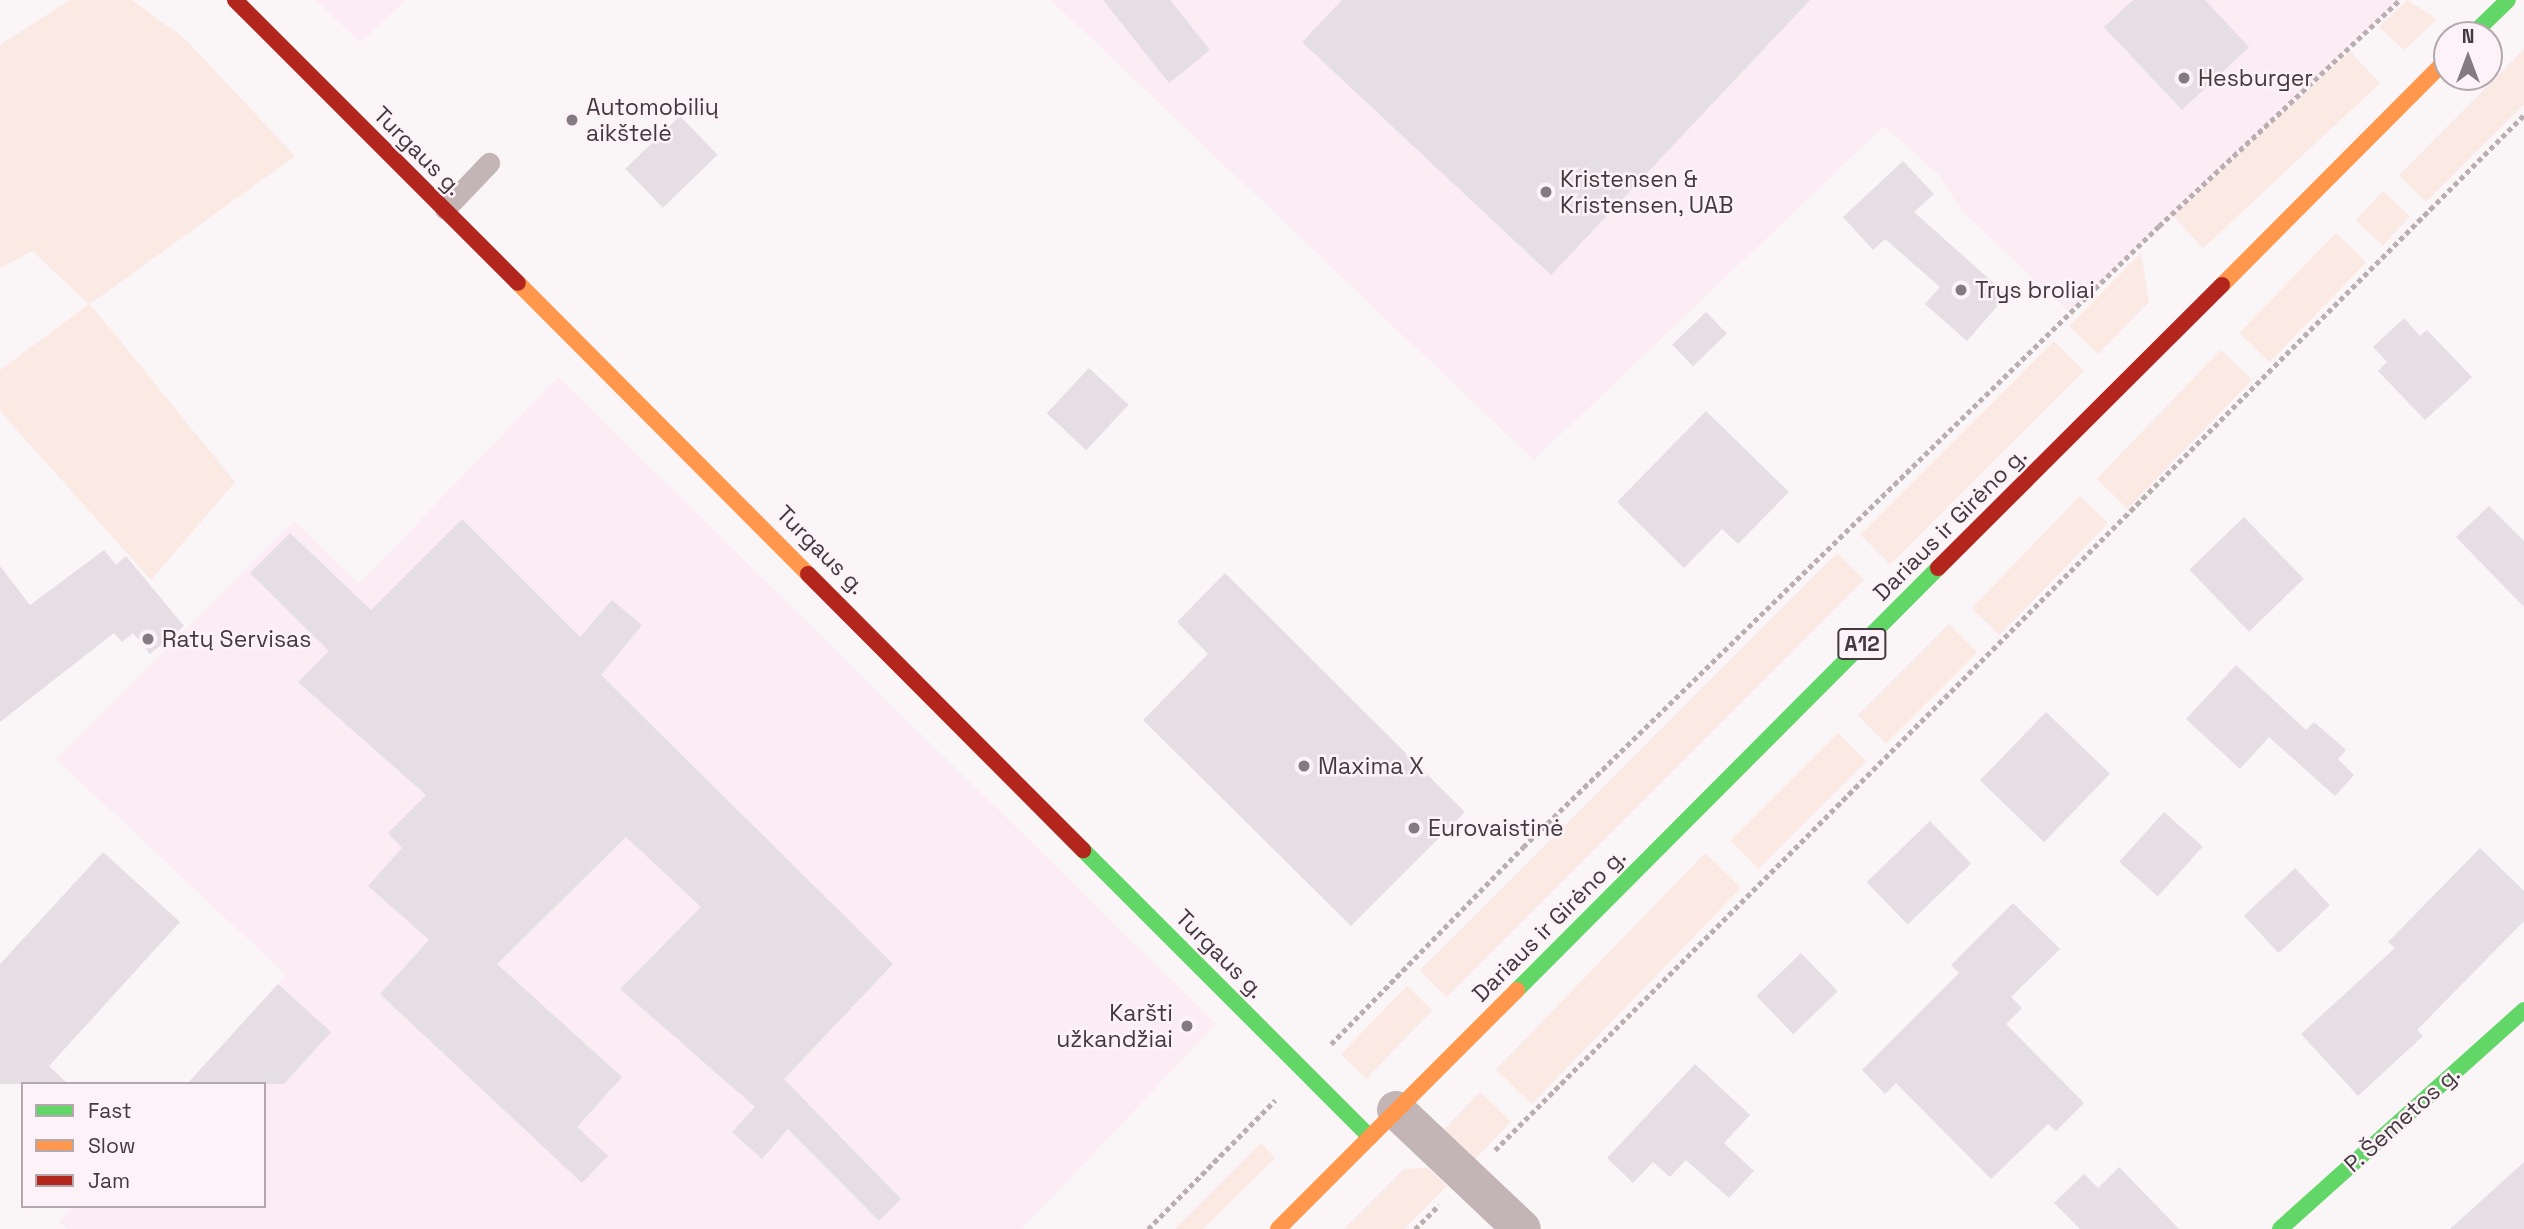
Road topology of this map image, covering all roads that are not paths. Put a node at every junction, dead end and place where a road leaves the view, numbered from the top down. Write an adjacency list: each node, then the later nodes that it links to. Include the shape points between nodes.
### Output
1 (235, 0): 6 (main road, Turgaus g.)
2 (2508, 0): 3 (main road)
3 (2486, 21)
4 (2433, 73): 8 (main road, Dariaus ir Girėno g. / A12)
5 (489, 163): 6 (lane)
6 (445, 209): 9 (main road, Turgaus g.)
7 (2524, 1010): 12 (main road, P. Šemetos g.)
8 (1396, 1110): 9 (main road, Dariaus ir Girėno g. / A12); 11 (street)
9 (1370, 1137): 10 (main road, Dariaus ir Girėno g. / A12)
10 (1278, 1229)
11 (1521, 1229)
12 (2280, 1229)

